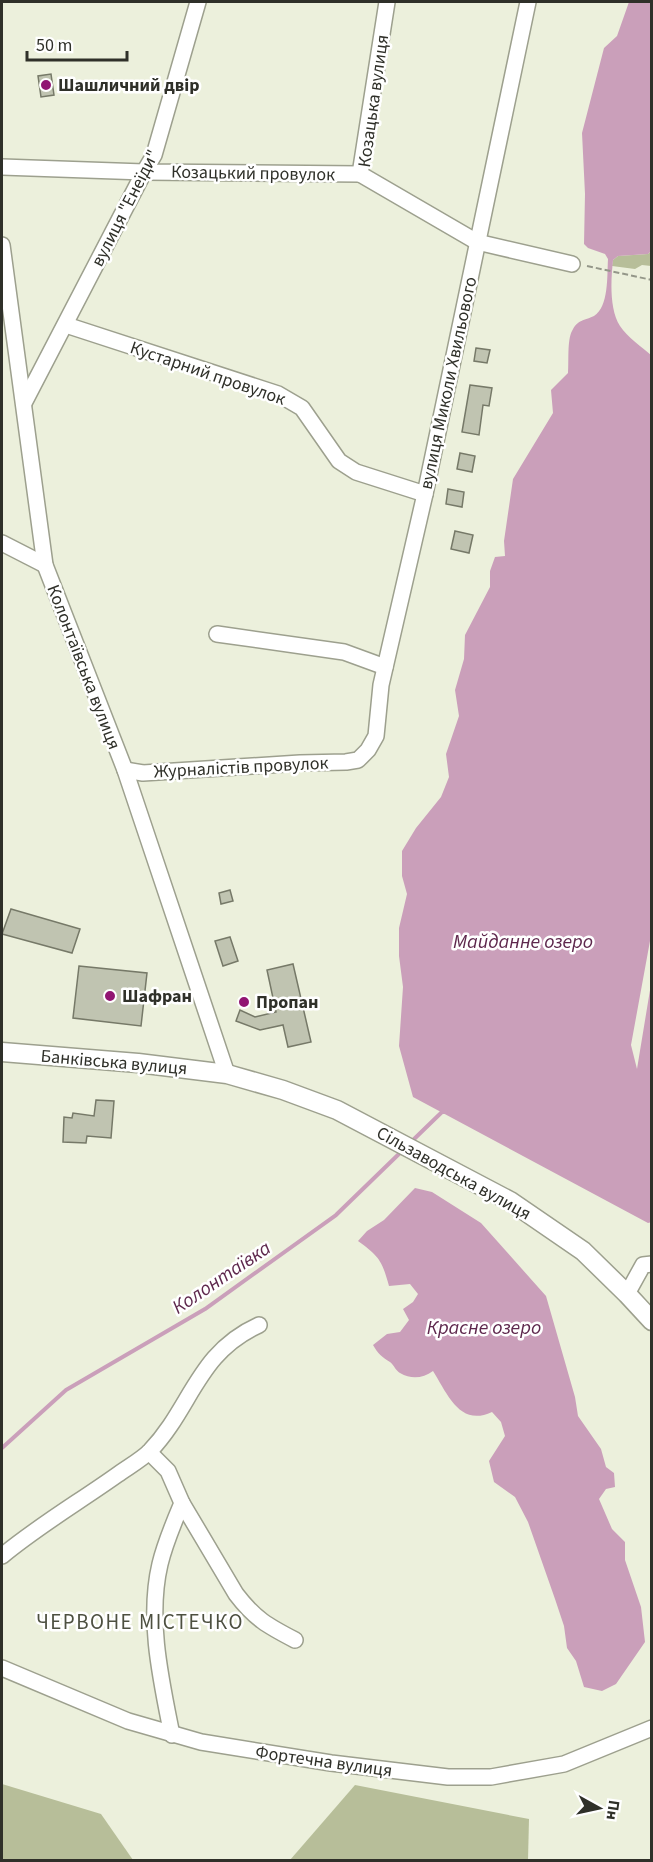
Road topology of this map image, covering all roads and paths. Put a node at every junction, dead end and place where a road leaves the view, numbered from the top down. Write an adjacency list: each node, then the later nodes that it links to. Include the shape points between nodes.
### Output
1 (198, 2): 5 (street, вулиця "Енеїди", via 154,155)
2 (387, 2): 6 (street, Козацька вулиця)
3 (528, 2): 7 (street, вулиця Миколи Хвильового)
4 (2, 167): 5 (street, Козацький провулок)
5 (144, 172): 6 (street, Козацький провулок); 11 (street, вулиця "Енеїди")
6 (360, 174): 7 (street, Козацька вулиця)
7 (477, 242): 9 (street, Козацька вулиця); 13 (street, вулиця Миколи Хвильового)
8 (2, 245): 12 (street, Колонтаївська вулиця)
9 (572, 264): 10 (path)
10 (651, 280)
11 (66, 325): 12 (street, вулиця "Енеїди"); 13 (street, Кустарний провулок, via 278,394 302,408 346,467)
12 (24, 403): 15 (street, Колонтаївська вулиця)
13 (425, 494): 17 (street, вулиця Миколи Хвильового)
14 (2, 543): 15 (street)
15 (45, 565): 19 (street, Колонтаївська вулиця)
16 (217, 634): 17 (street, via 344,652)
17 (385, 667): 18 (street, вулиця Миколи Хвильового, via 376,736)
18 (358, 760): 19 (street, Журналістів провулок, via 143,773)
19 (125, 770): 21 (street, Колонтаївська вулиця)
20 (2, 1052): 21 (main road, Банківська вулиця)
21 (227, 1074): 23 (main road, Сільзаводська вулиця, via 337,1110 510,1201 583,1251)
22 (651, 1264): 23 (street, via 643,1265)
23 (627, 1294): 24 (main road, Сільзаводська вулиця)
24 (651, 1321)
25 (259, 1325): 26 (street, via 236,1339 204,1369)
26 (149, 1452): 27 (street, via 168,1471); 28 (street)
27 (182, 1503): 29 (street, via 246,1608); 32 (street, via 160,1564 156,1592 158,1656)
28 (2, 1556)
29 (295, 1640)
30 (2, 1668): 32 (street, Фортечна вулиця, via 128,1721)
31 (651, 1728): 32 (street, Фортечна вулиця, via 564,1764 491,1777 448,1777 331,1763)
32 (172, 1735)

